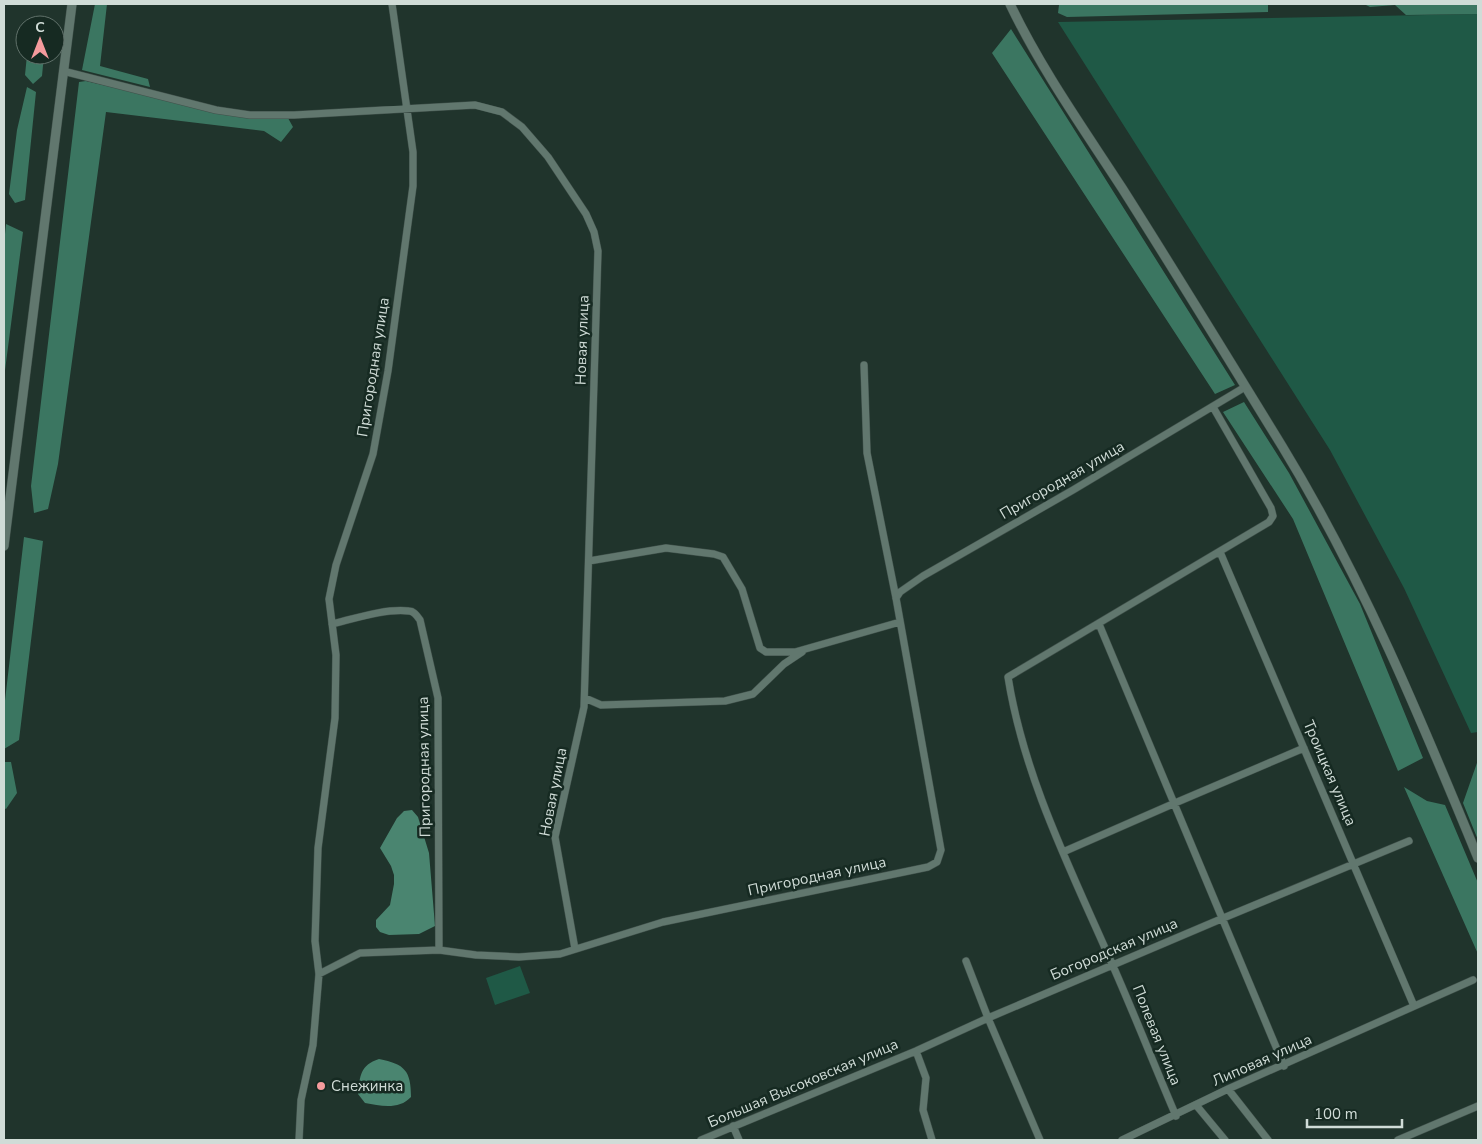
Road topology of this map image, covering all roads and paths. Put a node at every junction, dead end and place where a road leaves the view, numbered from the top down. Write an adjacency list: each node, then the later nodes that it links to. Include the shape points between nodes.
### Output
1 (72, 4): 4 (street)
2 (392, 4): 5 (street, Пригородная улица)
3 (1010, 4): 7 (street, via 1032,46)
4 (63, 71): 5 (street, Новая улица, via 216,110 250,114); 9 (street)
5 (407, 109): 11 (street, Новая улица, via 475,104 502,112 522,127 548,157 586,214 594,232 598,250); 14 (street, Пригородная улица, via 414,152 413,186 388,372 373,454 336,565 329,599)
6 (864, 365): 12 (street, Пригородная улица, via 867,453)
7 (1245, 387): 8 (street, Пригородная улица); 22 (street, via 1351,568 1412,700)
8 (1213, 407): 10 (street, via 1273,516 1269,522); 12 (street, Пригородная улица, via 923,576)
9 (4, 546)
10 (1220, 552): 15 (street); 18 (street, Троицкая улица)
11 (589, 561): 16 (street, via 666,548 723,557 742,589 760,648 766,652 795,652); 17 (street, Новая улица)
12 (896, 598): 13 (street, Пригородная улица)
13 (900, 622): 16 (street); 25 (street, Пригородная улица, via 941,850 937,862 928,867 663,922)
14 (332, 624): 26 (street, Пригородная улица, via 375,613 410,611 420,620 438,698); 29 (street, Пригородная улица, via 336,655 335,718 318,848 315,941)
15 (1099, 624): 19 (street); 21 (street, via 1008,678 1024,750)
16 (806, 648): 17 (street, via 784,664 754,694 725,701 601,705)
17 (585, 698): 25 (street, Новая улица, via 555,837)
18 (1304, 748): 19 (street); 23 (street, Троицкая улица)
19 (1175, 803): 21 (street); 24 (street)
20 (1409, 841): 23 (street, Богородская улица)
21 (1063, 852): 28 (street)
22 (1478, 858)
23 (1354, 864): 24 (street, Богородская улица); 31 (street, Троицкая улица)
24 (1221, 919): 28 (street, Богородская улица); 34 (street)
25 (575, 949): 26 (street, Пригородная улица, via 560,954 519,957)
26 (439, 950): 29 (street, Пригородная улица, via 360,953)
27 (966, 961): 32 (street)
28 (1113, 965): 32 (street, Богородская улица); 38 (street, Полевая улица)
29 (318, 974): 40 (street, Пригородная улица, via 313,1045 301,1100)
30 (1473, 980): 31 (street, Липовая улица)
31 (1414, 1006): 34 (street, Липовая улица)
32 (988, 1018): 33 (street, Богородская улица); 44 (street)
33 (916, 1051): 39 (street, Большая Высоковская улица); 43 (street, via 926,1078 923,1110)
34 (1284, 1066): 35 (street, Липовая улица)
35 (1228, 1090): 36 (street, Липовая улица); 47 (street)
36 (1196, 1105): 38 (street, Липовая улица); 46 (street)
37 (1478, 1106): 48 (street)
38 (1176, 1116): 45 (street, Липовая улица)
39 (733, 1126): 41 (street, Большая Высоковская улица); 42 (street)
40 (299, 1140)
41 (701, 1140)
42 (739, 1140)
43 (932, 1140)
44 (1040, 1140)
45 (1122, 1140)
46 (1225, 1140)
47 (1268, 1140)
48 (1398, 1140)

